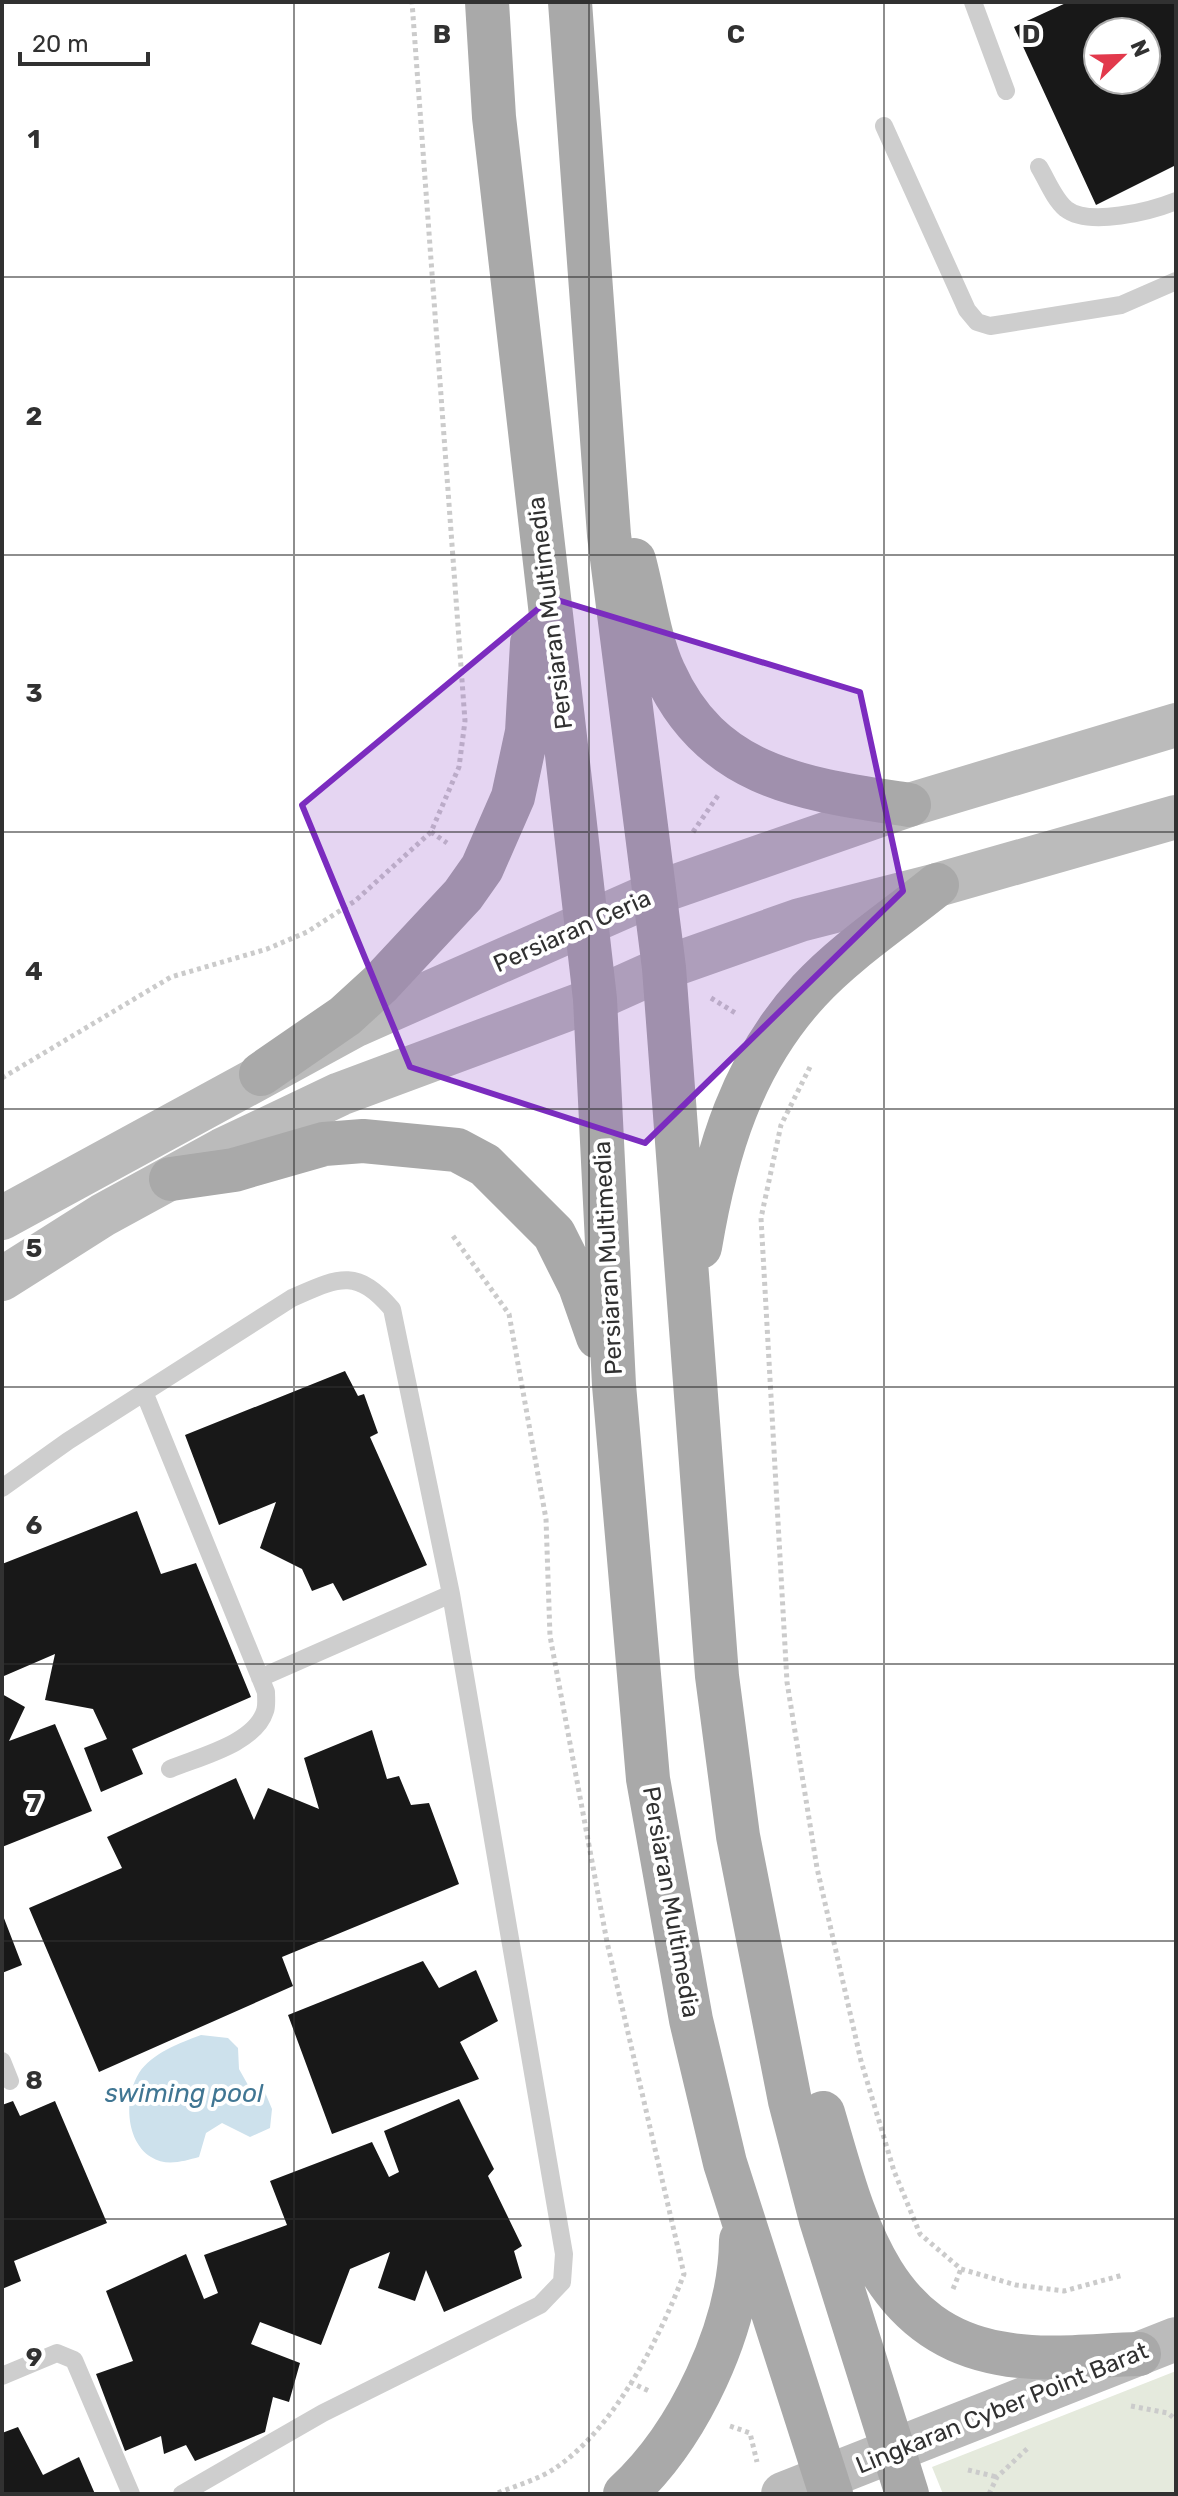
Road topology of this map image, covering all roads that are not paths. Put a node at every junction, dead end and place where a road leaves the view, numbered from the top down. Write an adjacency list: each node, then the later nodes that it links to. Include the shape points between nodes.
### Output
1 (487, 2): 10 (main road, Persiaran Multimedia, via 494,117)
2 (570, 2): 9 (main road)
3 (973, 2): 4 (lane)
4 (1006, 91)
5 (884, 126): 8 (lane, via 977,322 990,326 1121,305)
6 (1039, 167): 7 (lane, via 1058,200 1081,217 1128,214)
7 (1176, 201)
8 (1176, 281)
9 (594, 361): 12 (main road, via 632,554 663,671 687,711 719,749 740,763 841,795); 15 (main road, via 609,535)
10 (531, 450): 16 (main road, Persiaran Multimedia); 19 (main road, via 533,610 527,732 513,797 482,868 463,895 345,1016)
11 (1176, 725): 12 (street, Persiaran Ceria)
12 (909, 805): 15 (street, Persiaran Ceria)
13 (1176, 817): 14 (street)
14 (937, 885): 17 (street, via 800,920); 24 (main road, via 811,990 772,1035 741,1092 721,1144 698,1259)
15 (653, 894): 16 (street, Persiaran Ceria); 17 (main road)
16 (586, 926): 18 (main road, Persiaran Multimedia); 19 (street, Persiaran Ceria, via 356,1025)
17 (664, 968): 18 (street); 24 (main road)
18 (595, 999): 20 (street, via 340,1094); 23 (main road, Persiaran Multimedia)
19 (261, 1074): 21 (street, Persiaran Ceria)
20 (171, 1179): 22 (street); 23 (main road, via 234,1170 324,1144 363,1141 457,1150 485,1165 554,1234 580,1286)
21 (2, 1218)
22 (2, 1279)
23 (614, 1385): 33 (main road, Persiaran Multimedia, via 648,1779 691,2020)
24 (695, 1387): 28 (main road)
25 (144, 1392): 26 (lane); 27 (lane, via 292,1298 357,1279 376,1291 392,1309); 29 (lane)
26 (2, 1488)
27 (451, 1594): 29 (lane); 39 (lane, via 564,2254 562,2282 540,2305 323,2413)
28 (717, 1676): 34 (main road, via 808,2063 855,2221 877,2270 904,2302 967,2346 1002,2354); 36 (main road, via 740,1852 790,2101)
29 (260, 1678): 30 (lane, via 265,1711 254,1728)
30 (170, 1769)
31 (2, 2061): 32 (lane)
32 (10, 2081)
33 (741, 2220): 37 (main road, Persiaran Multimedia); 40 (main road, via 741,2265 722,2342 689,2409)
34 (1158, 2347): 36 (street, Lingkaran Cyber Point Barat)
35 (2, 2376): 38 (lane, via 57,2353 74,2360)
36 (891, 2452): 37 (street, Lingkaran Cyber Point Barat); 42 (main road)
37 (829, 2486): 41 (street, Lingkaran Cyber Point Barat)
38 (131, 2494)
39 (182, 2494)
40 (625, 2494)
41 (783, 2494)
42 (907, 2494)

